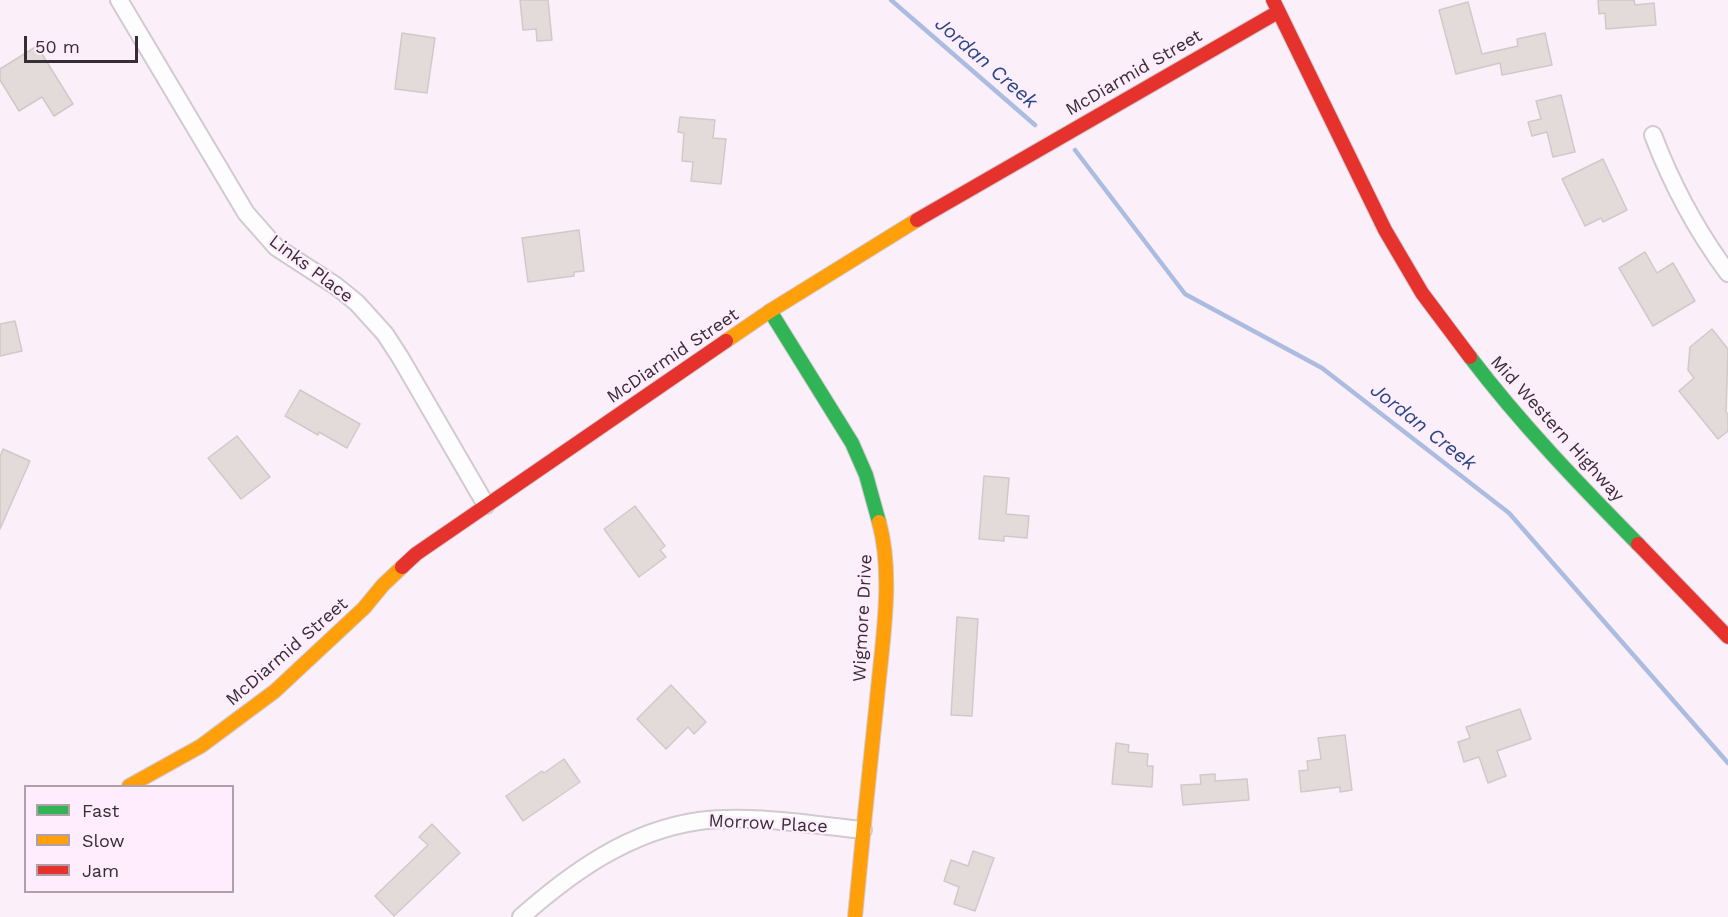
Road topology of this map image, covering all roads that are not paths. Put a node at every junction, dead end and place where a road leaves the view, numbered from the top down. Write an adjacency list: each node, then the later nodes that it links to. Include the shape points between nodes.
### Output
1 (119, 0): 6 (street, Links Place, via 246,213 276,247 343,291 385,334)
2 (1276, 6): 5 (main road, McDiarmid Street); 7 (main road, Mid Western Highway, via 1385,230 1422,293 1501,398 1544,447)
3 (1653, 135): 4 (street, via 1688,213)
4 (1728, 273)
5 (771, 311): 6 (main road, McDiarmid Street); 9 (main road, Wigmore Drive, via 852,443 866,475 884,541 883,634)
6 (486, 505): 8 (main road, McDiarmid Street, via 416,554 274,691 201,747)
7 (1728, 637)
8 (131, 785)
9 (863, 830): 10 (street, Morrow Place, via 734,820 671,827 602,855); 11 (main road, Wigmore Drive)
10 (520, 917)
11 (855, 917)

